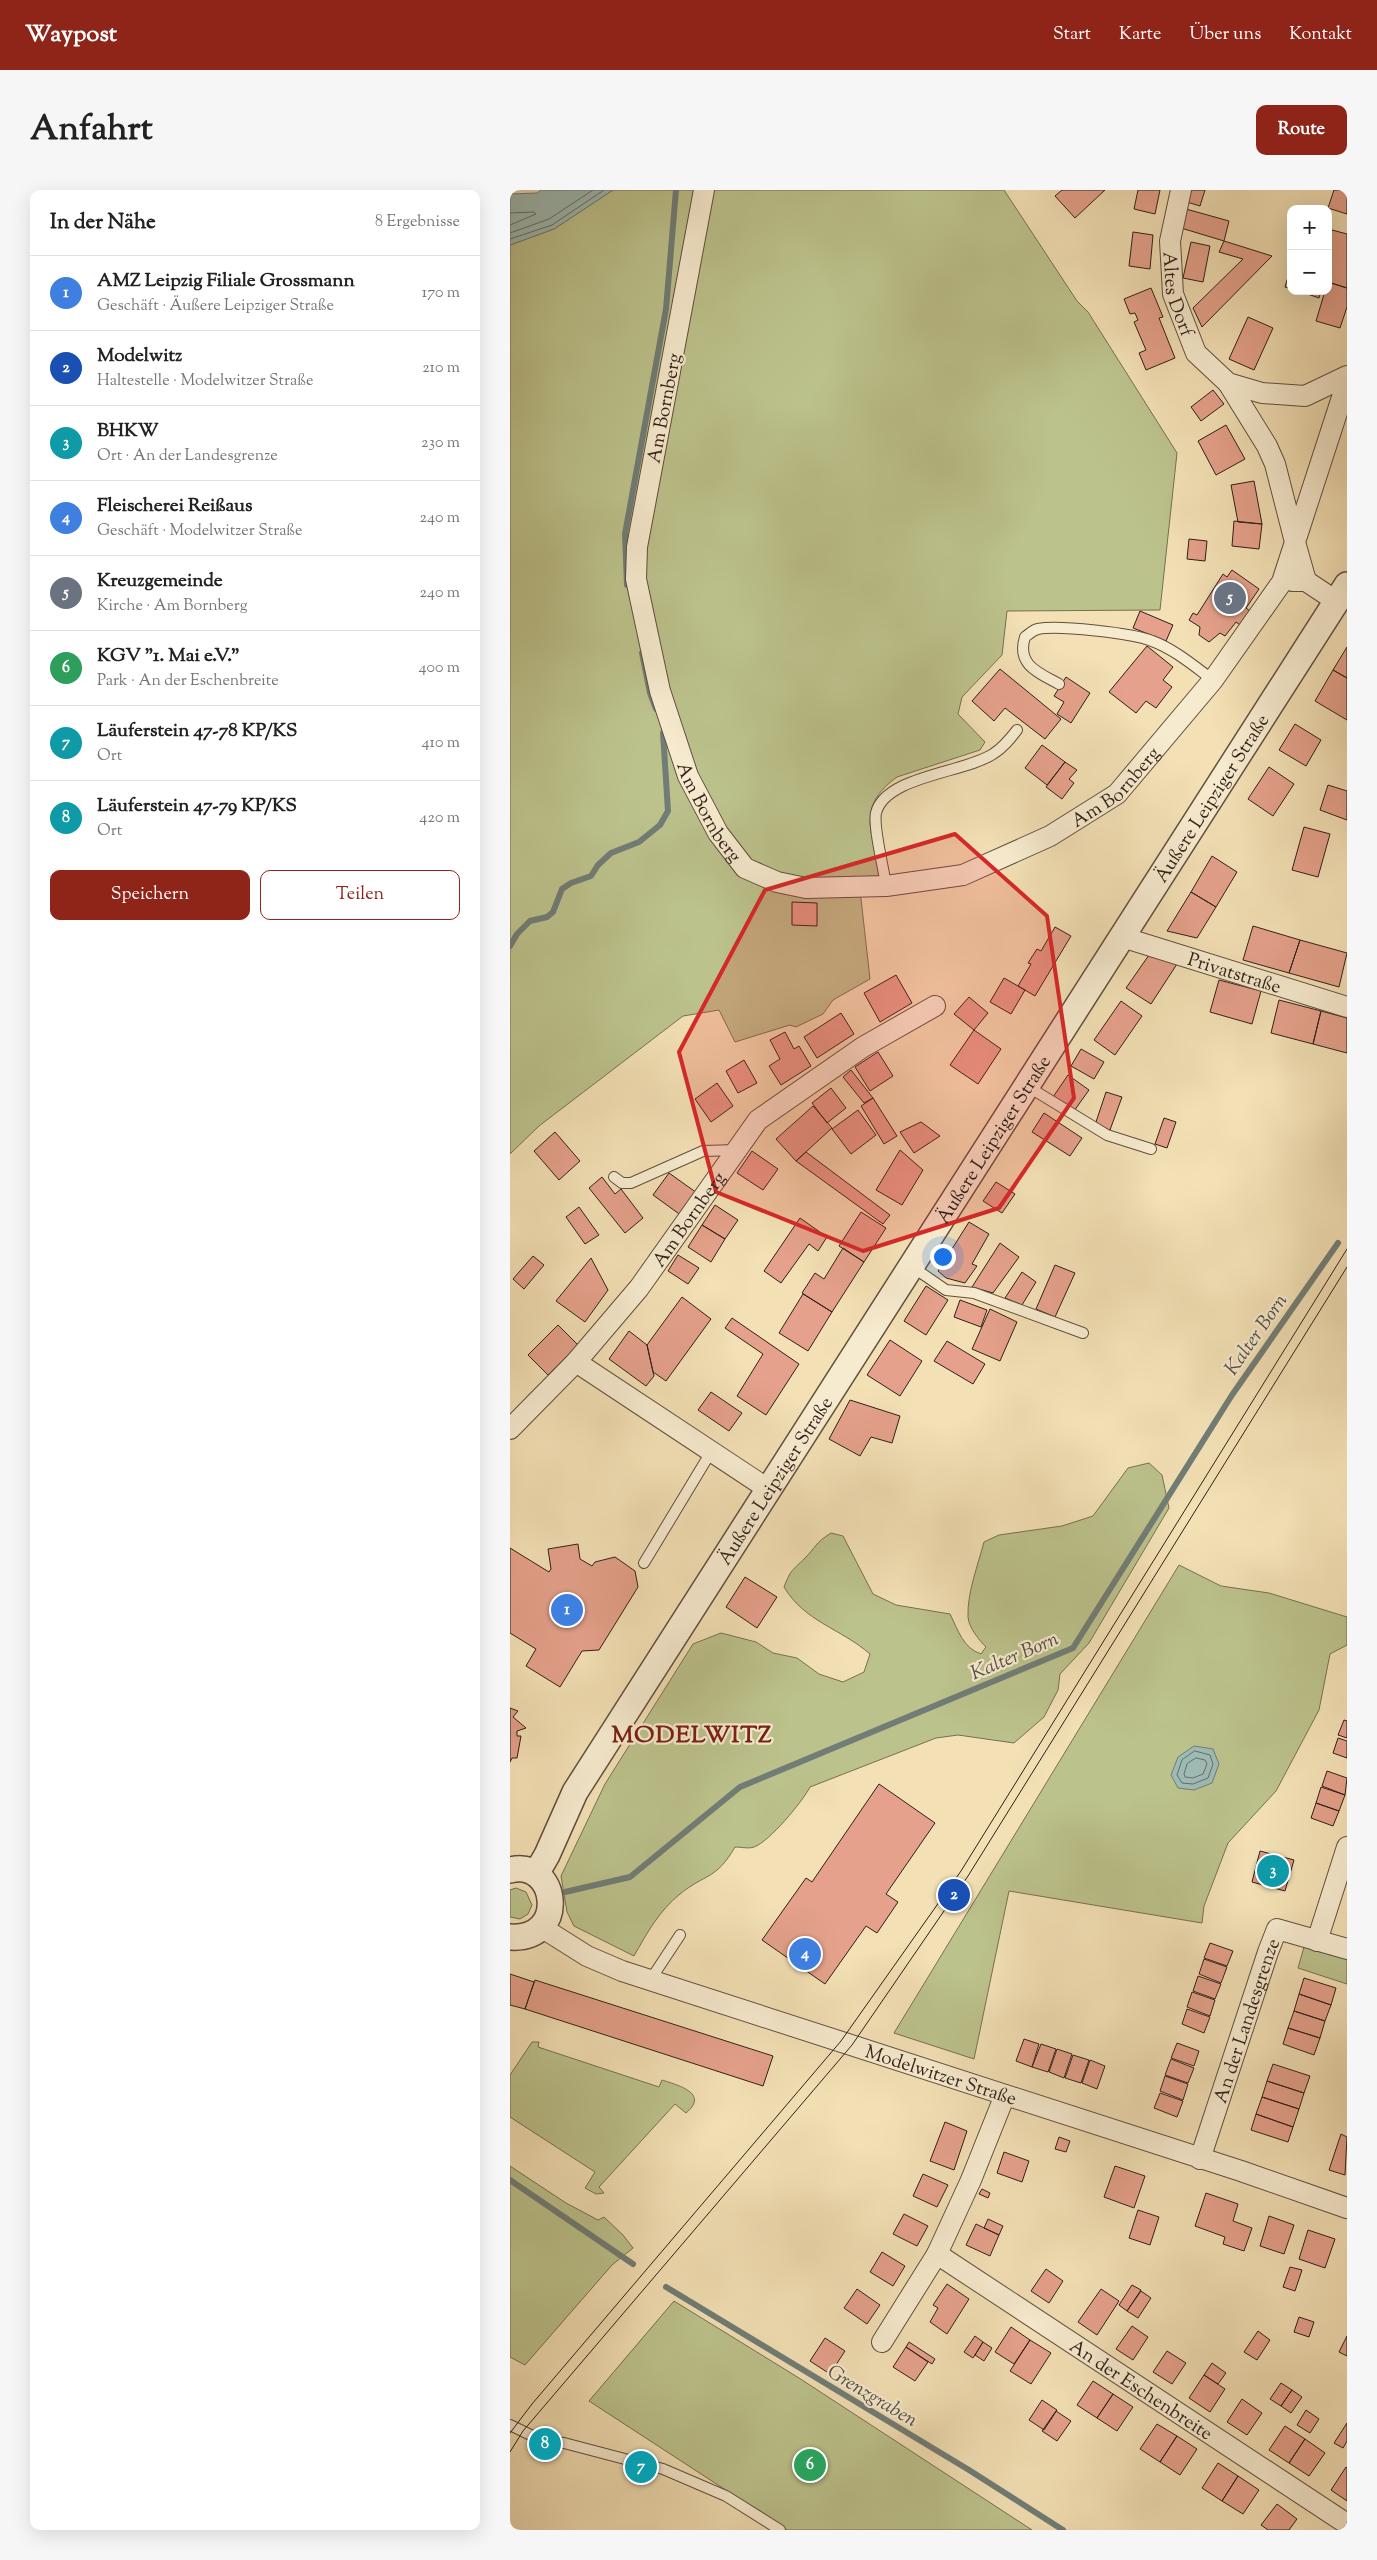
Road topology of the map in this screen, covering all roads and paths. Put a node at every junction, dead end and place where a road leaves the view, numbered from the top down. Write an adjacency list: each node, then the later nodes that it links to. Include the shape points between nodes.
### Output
1 (704, 190): 13 (street, Am Bornberg, via 637,547 636,579 660,691 688,776 718,833 745,868 777,882 806,888)
2 (1180, 190): 5 (street, Altes Dorf, via 1170,241 1173,294 1196,353)
3 (1347, 376): 5 (street, Altes Dorf, via 1305,396 1262,393)
4 (1347, 382): 6 (street)
5 (1228, 383): 6 (street, Altes Dorf, via 1271,455)
6 (1295, 542): 7 (street, Altes Dorf); 8 (street, Am Bornberg)
7 (1306, 581): 8 (street); 9 (street)
8 (1282, 582): 10 (street, Am Bornberg)
9 (1341, 601): 14 (street, Äußere Leipziger Straße)
10 (1213, 680): 11 (lane, via 1170,650 1132,635 1036,629 1025,637 1022,645 1026,660 1030,668); 13 (street, Am Bornberg, via 1117,794 1059,831 963,875)
11 (1059, 684)
12 (1017, 730): 13 (lane, via 1006,745 992,755 896,789 882,800 876,814)
13 (886, 886)
14 (1122, 937): 16 (street, Privatstraße); 17 (street, Äußere Leipziger Straße)
15 (935, 1006): 19 (street, Am Bornberg, via 863,1048 777,1106 758,1120)
16 (1347, 1007)
17 (1026, 1086): 18 (lane, via 1107,1135); 21 (street, Äußere Leipziger Straße)
18 (1151, 1149)
19 (738, 1150): 20 (lane, via 703,1152 631,1183 622,1183); 23 (street, Am Bornberg, via 664,1257)
20 (614, 1177)
21 (910, 1266): 22 (lane, via 946,1290 974,1293); 26 (street, Äußere Leipziger Straße)
22 (1083, 1333)
23 (576, 1362): 24 (street, Am Bornberg); 25 (street)
24 (510, 1429)
25 (712, 1452): 26 (street); 27 (lane)
26 (768, 1489): 30 (street, Äußere Leipziger Straße, via 576,1792)
27 (644, 1563)
28 (1347, 1847): 34 (street)
29 (510, 1870): 30 (street)
30 (536, 1874): 31 (street, via 543,1881 551,1900 549,1914)
31 (541, 1928): 33 (street, via 520,1938); 36 (street, Modelwitzer Straße, via 595,1960)
32 (680, 1935): 36 (lane)
33 (510, 1937)
34 (1317, 1940): 35 (street); 38 (street, An der Landesgrenze, via 1277,1929)
35 (1347, 1949)
36 (651, 1979): 37 (street, Modelwitzer Straße)
37 (1005, 2095): 38 (street, Modelwitzer Straße); 40 (street)
38 (1200, 2159): 39 (street, Modelwitzer Straße)
39 (1347, 2208)
40 (937, 2254): 41 (street); 43 (street, An der Eschenbreite)
41 (882, 2342)
42 (510, 2424): 44 (lane, via 543,2441 564,2443 663,2469 726,2496)
43 (1347, 2524)
44 (780, 2530)

